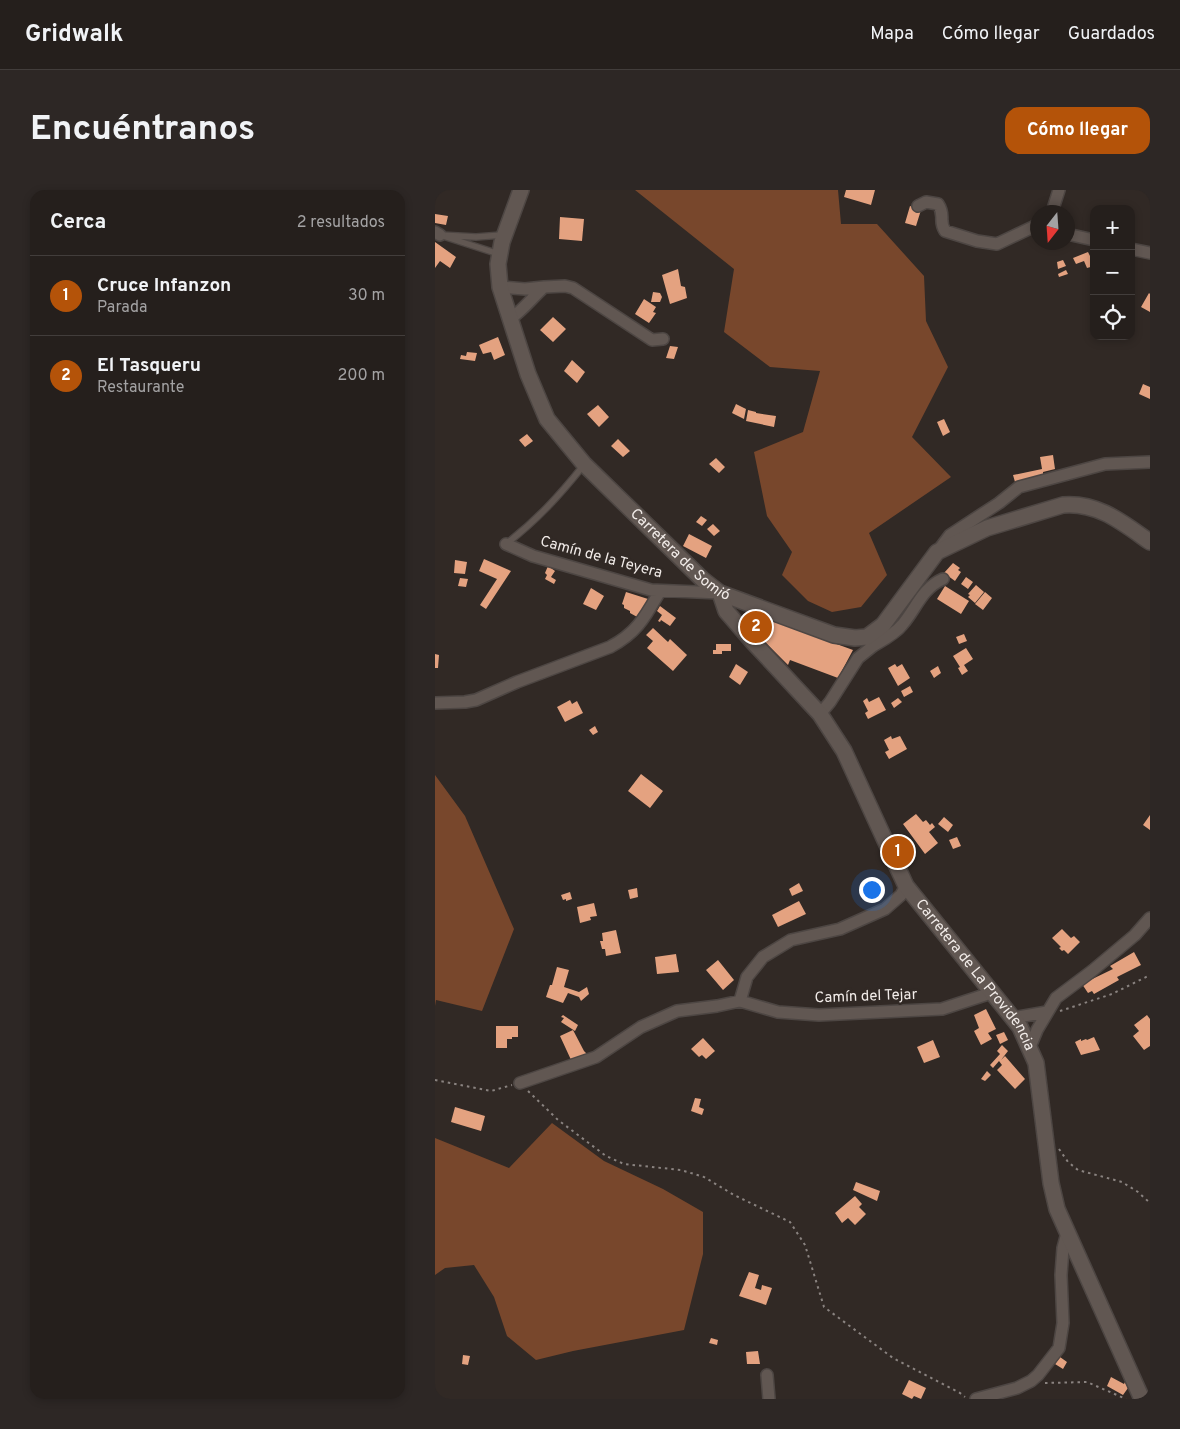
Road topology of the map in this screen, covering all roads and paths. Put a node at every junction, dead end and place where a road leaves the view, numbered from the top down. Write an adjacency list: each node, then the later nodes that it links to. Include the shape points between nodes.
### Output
1 (521, 190): 7 (street, Carretera de Somió)
2 (1059, 190): 3 (street)
3 (1054, 205)
4 (918, 206): 5 (street, via 926,202 938,204 943,211 945,232 977,241 997,244)
5 (1030, 228)
6 (438, 234): 7 (lane); 12 (lane)
7 (505, 235): 12 (street, Carretera de Somió)
8 (1075, 236): 9 (street)
9 (1090, 239)
10 (1135, 249): 11 (street)
11 (1150, 253)
12 (500, 254): 13 (street, Carretera de Somió)
13 (500, 287): 14 (street); 15 (street, Carretera de Somió)
14 (544, 287): 15 (street); 16 (street, via 573,288 652,340)
15 (509, 320): 18 (street, Carretera de Somió, via 547,419)
16 (663, 339)
17 (1150, 462): 21 (street, via 1105,464 1019,488 950,535)
18 (584, 464): 20 (lane, via 560,496); 24 (street, Carretera de Somió)
19 (1150, 542): 21 (street, via 1113,516 1077,504 1063,505 987,528)
20 (506, 544): 23 (street, Camín de la Teyera, via 533,556)
21 (937, 552): 25 (street)
22 (943, 579): 25 (street, via 927,589 902,626)
23 (660, 591): 24 (street, Camín de la Teyera); 26 (street, via 639,626 610,647 475,700)
24 (720, 593): 25 (street, Carretera de Somió, via 834,635); 27 (street, Carretera de La Providencia, via 726,611)
25 (870, 642): 27 (street)
26 (435, 703)
27 (820, 714): 28 (street, Carretera de La Providencia, via 845,751)
28 (907, 886): 31 (street, Carretera de La Providencia); 32 (street, via 885,909 840,929 791,940 763,957 747,977)
29 (1150, 918): 33 (street, via 1135,935 1056,998)
30 (1150, 974): 33 (path, via 1112,994 1062,1011)
31 (991, 993): 32 (street, Camín del Tejar, via 942,1009 819,1015 778,1012); 35 (street, Carretera de La Providencia)
32 (740, 1001): 39 (street, via 677,1012 641,1027 596,1057)
33 (1047, 1012): 34 (street); 36 (street)
34 (1028, 1015): 35 (street); 36 (street)
35 (1012, 1018): 37 (street, Carretera de La Providencia)
36 (1037, 1030): 37 (street)
37 (1030, 1047): 40 (street, Carretera de La Providencia, via 1040,1081)
38 (435, 1080): 39 (path, via 491,1091)
39 (520, 1083): 46 (path, via 558,1120 606,1156 624,1164 681,1170 704,1177 789,1222 805,1245 824,1307 893,1358 960,1392)
40 (1046, 1142): 41 (path, via 1056,1145 1078,1170 1122,1182); 42 (street, Carretera de La Providencia, via 1051,1183)
41 (1150, 1203)
42 (1067, 1233): 44 (street, via 1061,1275 1063,1323 1059,1348); 49 (street, Carretera de La Providencia)
43 (767, 1375): 45 (street)
44 (1031, 1381): 47 (street); 48 (path, via 1050,1384 1087,1382)
45 (769, 1399)
46 (967, 1399)
47 (976, 1399)
48 (1126, 1399)
49 (1142, 1399)

